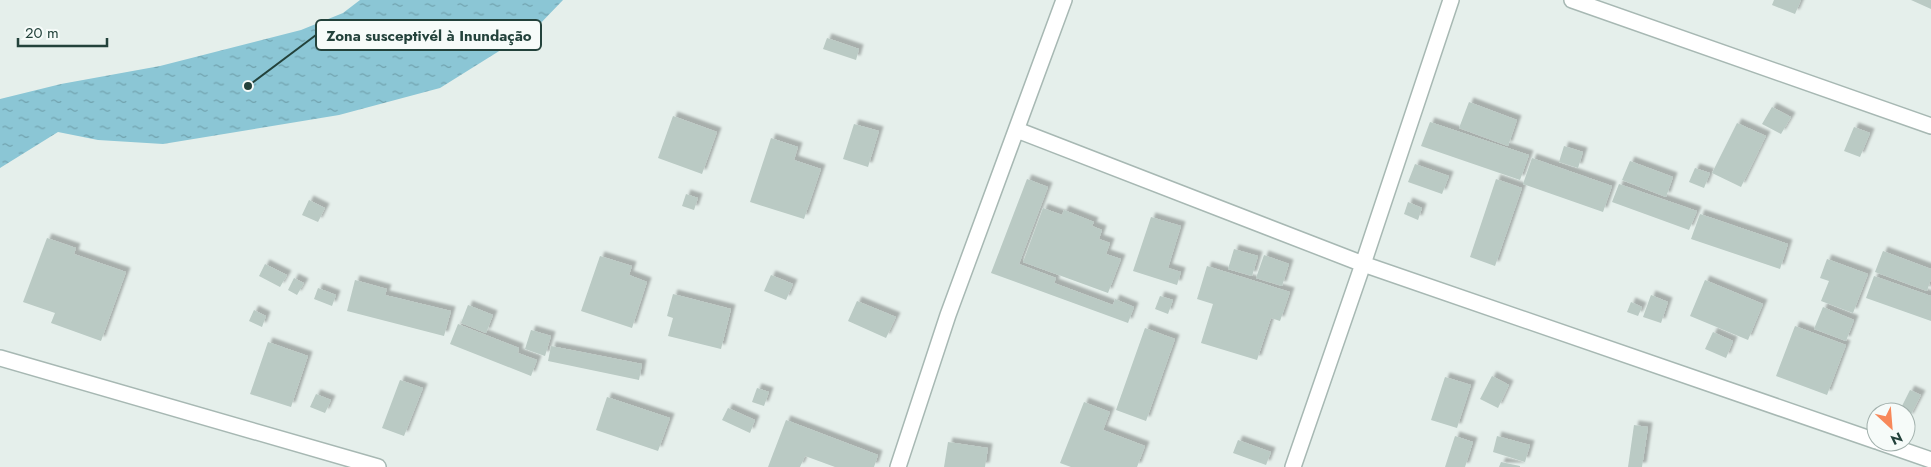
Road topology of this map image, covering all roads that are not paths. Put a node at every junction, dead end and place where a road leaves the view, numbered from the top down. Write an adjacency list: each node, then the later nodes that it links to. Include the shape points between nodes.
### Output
1 (1064, 0): 5 (street)
2 (1451, 0): 6 (street)
3 (1572, 0): 4 (street)
4 (1931, 126)
5 (1017, 130): 6 (street); 12 (street, via 948,315)
6 (1363, 264): 8 (street); 13 (street)
7 (0, 358): 11 (street)
8 (1866, 438)
9 (1907, 452): 10 (street)
10 (1931, 460)
11 (378, 467)
12 (898, 467)
13 (1293, 467)

